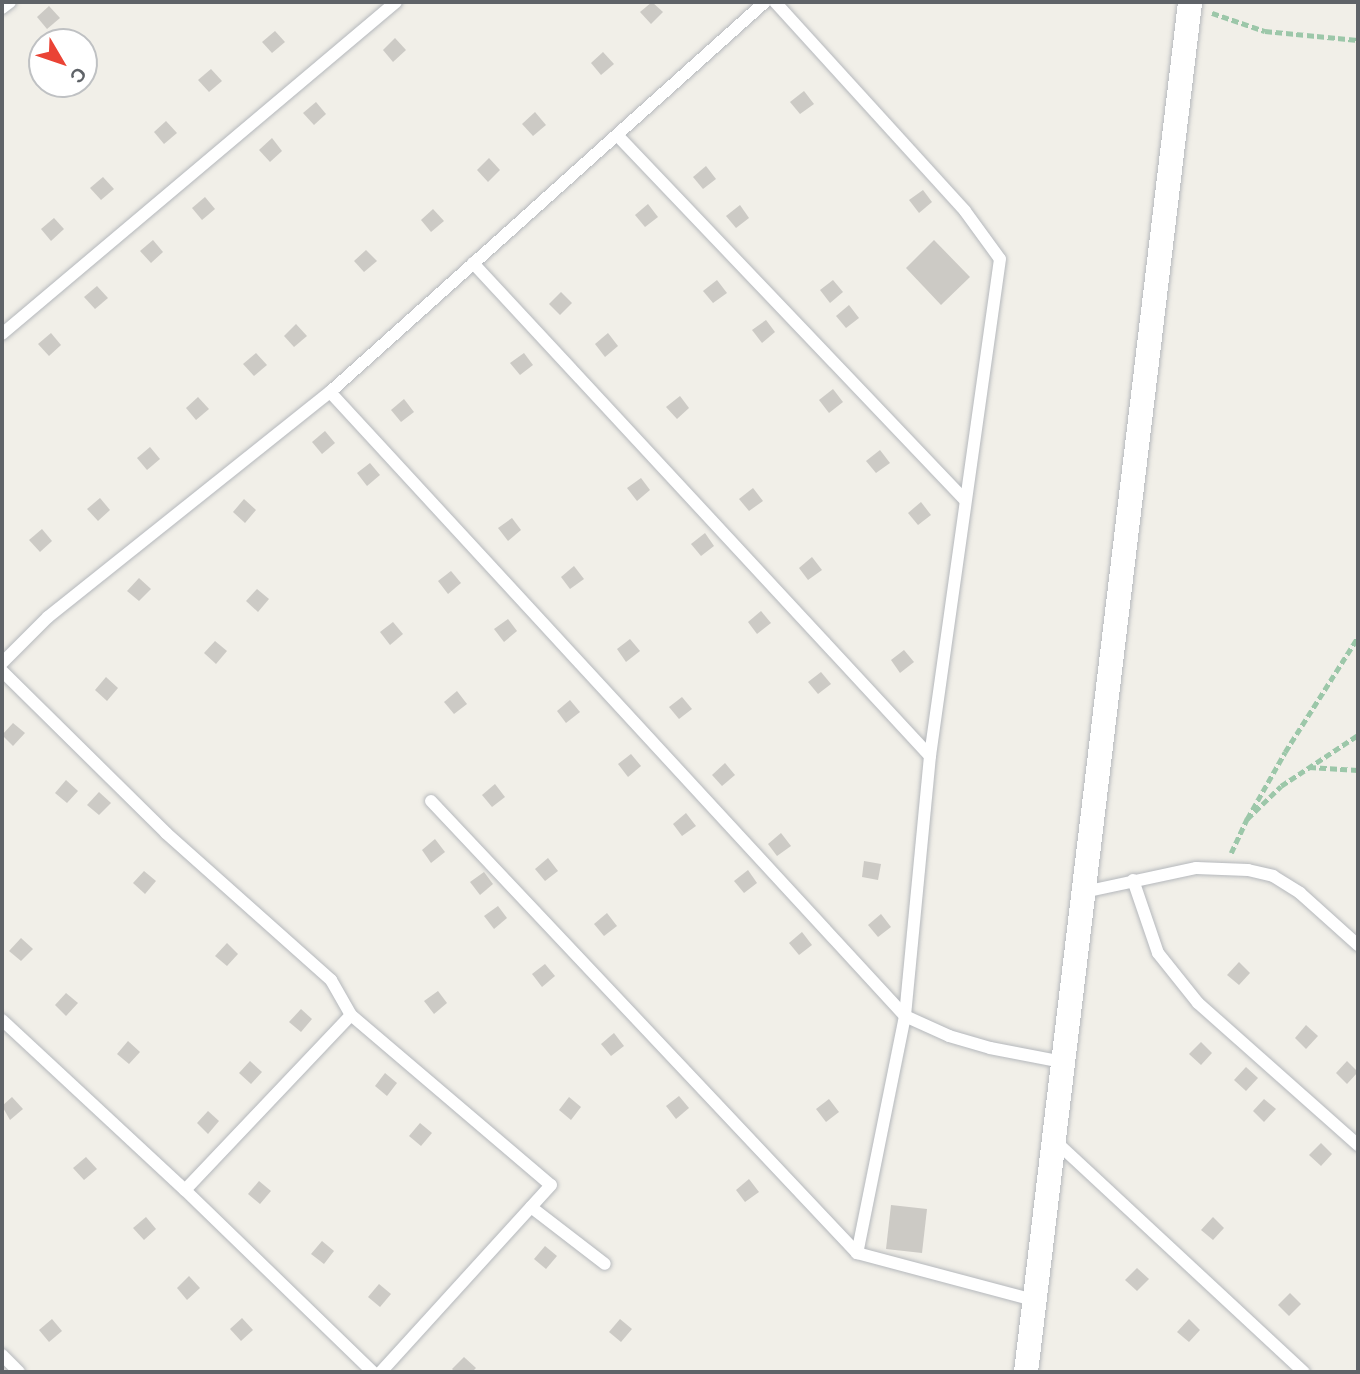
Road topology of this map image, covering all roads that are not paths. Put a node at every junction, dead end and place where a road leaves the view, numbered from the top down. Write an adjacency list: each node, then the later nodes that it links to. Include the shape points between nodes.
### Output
1 (10, 2): 6 (lane)
2 (396, 2): 9 (lane)
3 (765, 2): 7 (lane)
4 (775, 2): 11 (lane, via 965,211 1000,259)
5 (1186, 3): 17 (street)
6 (2, 8)
7 (617, 135): 8 (lane); 11 (lane)
8 (473, 263): 10 (lane); 14 (lane)
9 (2, 334)
10 (330, 392): 12 (lane, via 48,617); 20 (lane)
11 (965, 500): 14 (lane)
12 (2, 663)
13 (2, 671): 19 (lane, via 166,833 331,980)
14 (930, 756): 20 (lane)
15 (430, 801): 27 (lane)
16 (1133, 880): 17 (lane); 18 (lane, via 1196,868 1273,876 1300,892); 24 (lane, via 1158,953 1198,1003)
17 (1084, 892): 22 (street)
18 (1358, 945)
19 (351, 1015): 25 (lane); 26 (lane, via 551,1185)
20 (905, 1016): 22 (lane, via 990,1048); 27 (lane)
21 (2, 1020): 25 (lane)
22 (1063, 1062): 23 (street)
23 (1054, 1140): 29 (street); 35 (lane)
24 (1358, 1145)
25 (186, 1190): 32 (lane)
26 (531, 1207): 28 (lane); 33 (lane)
27 (857, 1253): 29 (lane)
28 (605, 1264)
29 (1034, 1300): 34 (street)
30 (2, 1355): 31 (lane)
31 (19, 1372)
32 (373, 1372)
33 (381, 1372)
34 (1026, 1372)
35 (1304, 1372)

